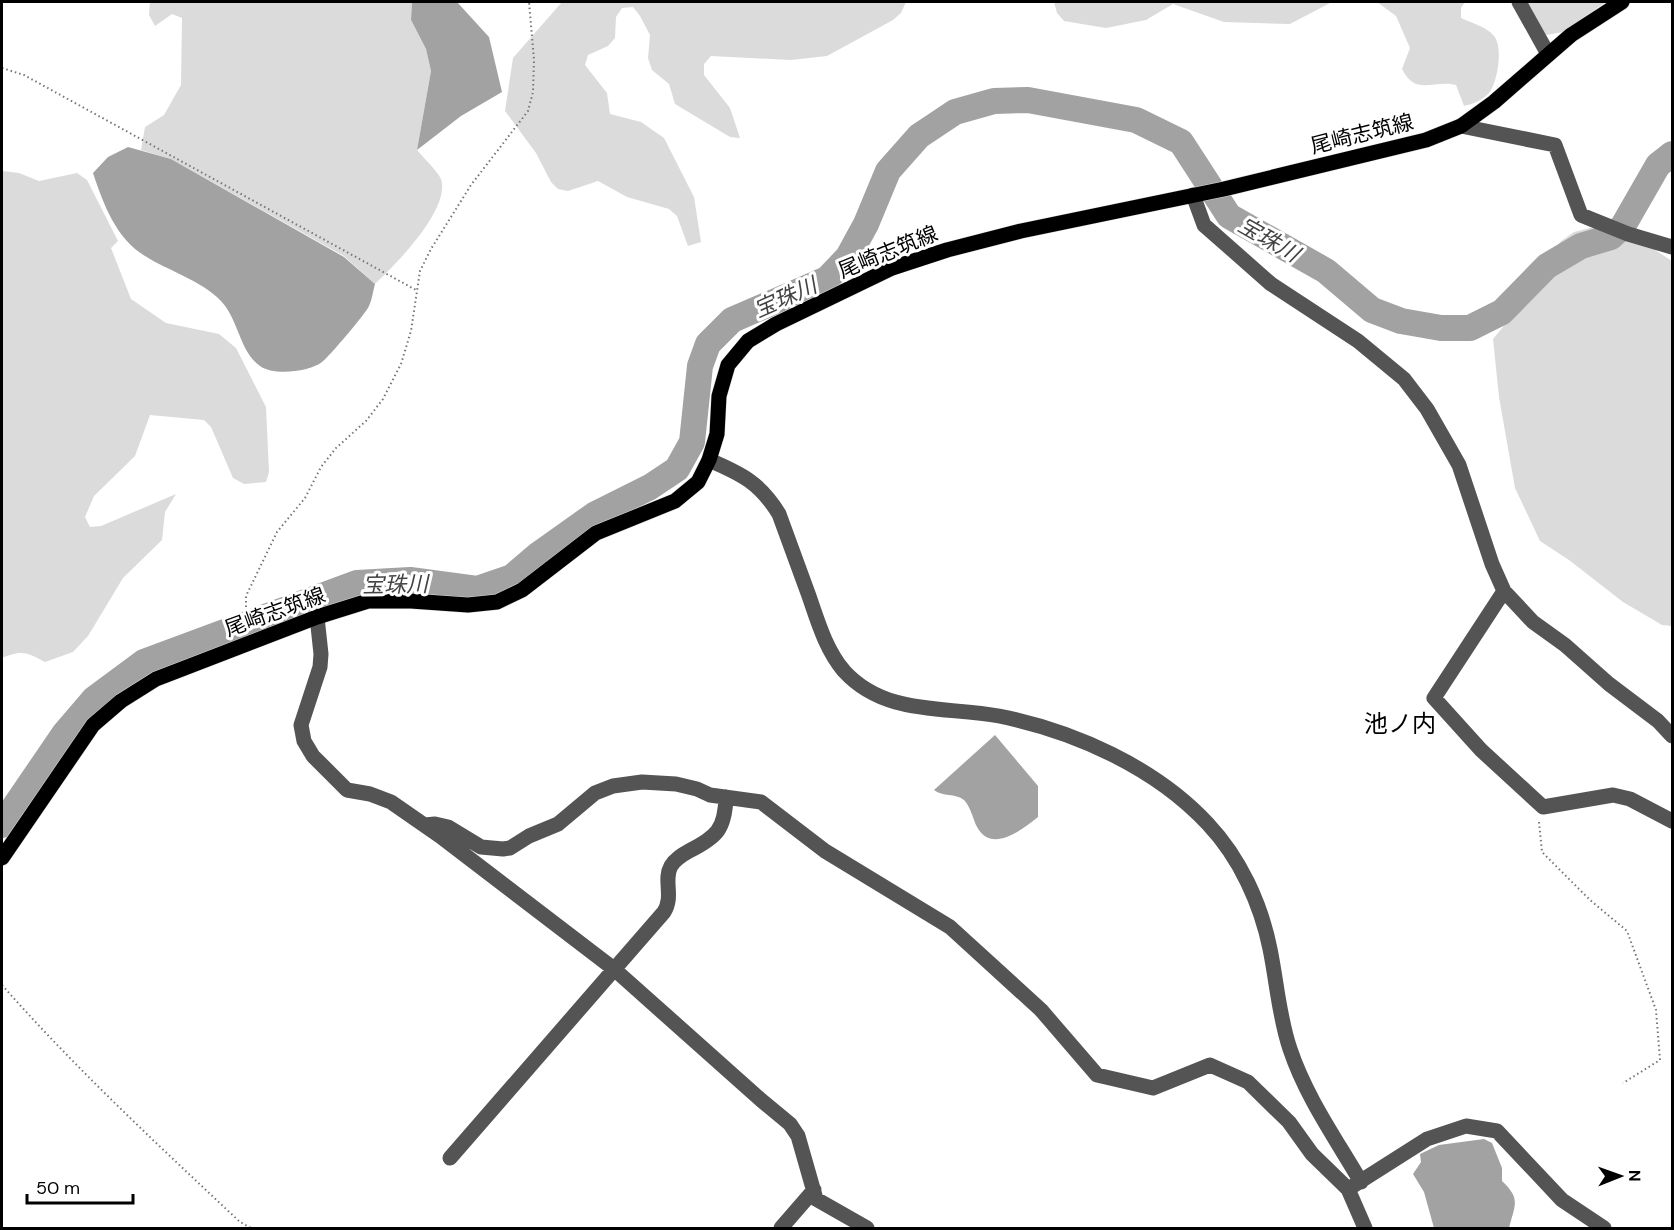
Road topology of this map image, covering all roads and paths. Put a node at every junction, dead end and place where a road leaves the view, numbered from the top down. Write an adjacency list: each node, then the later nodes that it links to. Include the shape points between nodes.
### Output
1 (529, 2): 9 (path, via 534,60 528,111 471,185 430,249)
2 (1519, 2): 4 (street)
3 (1622, 2): 4 (main road, 尾崎志筑線)
4 (1548, 54): 6 (main road, 尾崎志筑線)
5 (2, 68): 9 (path, via 24,75)
6 (1461, 126): 7 (main road, 尾崎志筑線, via 1396,148); 8 (street, via 1555,145 1581,215)
7 (1197, 194): 10 (main road, 尾崎志筑線, via 947,250 892,268 776,324 748,341 728,365); 11 (street, via 1204,225 1271,284 1358,341 1404,379 1427,409 1458,465)
8 (1672, 247)
9 (416, 290): 13 (path, via 411,331 401,364 383,399 326,460 305,498 277,532 246,596 246,611)
10 (709, 460): 12 (main road, 尾崎志筑線, via 698,482 675,501 596,533 522,590 497,602 368,602); 24 (street, via 752,481 771,501 827,644 859,685 902,704 997,716 1077,740 1163,785 1208,823 1232,855 1255,900 1270,950 1284,1029 1307,1090)
11 (1504, 591): 14 (street, via 1533,622); 16 (street, via 1434,698 1481,750)
12 (317, 617): 18 (street, via 320,662 302,719 304,741 313,756 347,790 384,798); 19 (main road, 尾崎志筑線, via 156,679 121,701 93,725)
13 (255, 631)
14 (1672, 736)
15 (726, 797): 18 (street, via 676,784 642,782 614,786 595,793 558,824 503,849 481,847 448,827); 20 (street, via 723,824 711,839 672,863 668,905); 24 (street, via 761,802 825,851 950,927 1041,1010 1097,1075 1153,1088 1210,1065 1248,1082 1289,1122 1312,1154)
16 (1543, 807): 17 (street, via 1613,795 1630,799); 22 (path, via 1539,823 1542,852 1627,931 1656,1010 1660,1060)
17 (1672, 821)
18 (425, 825): 20 (street)
19 (2, 858)
20 (614, 969): 23 (street); 25 (street, via 790,1124 798,1136)
21 (2, 985): 26 (path, via 115,1105)
22 (1623, 1083)
23 (450, 1158)
24 (1354, 1186): 29 (street); 30 (street, via 1427,1139 1466,1126 1497,1131 1562,1200)
25 (814, 1190): 27 (street); 28 (street, via 816,1198)
26 (251, 1228)
27 (781, 1228)
28 (867, 1228)
29 (1365, 1228)
30 (1604, 1228)

